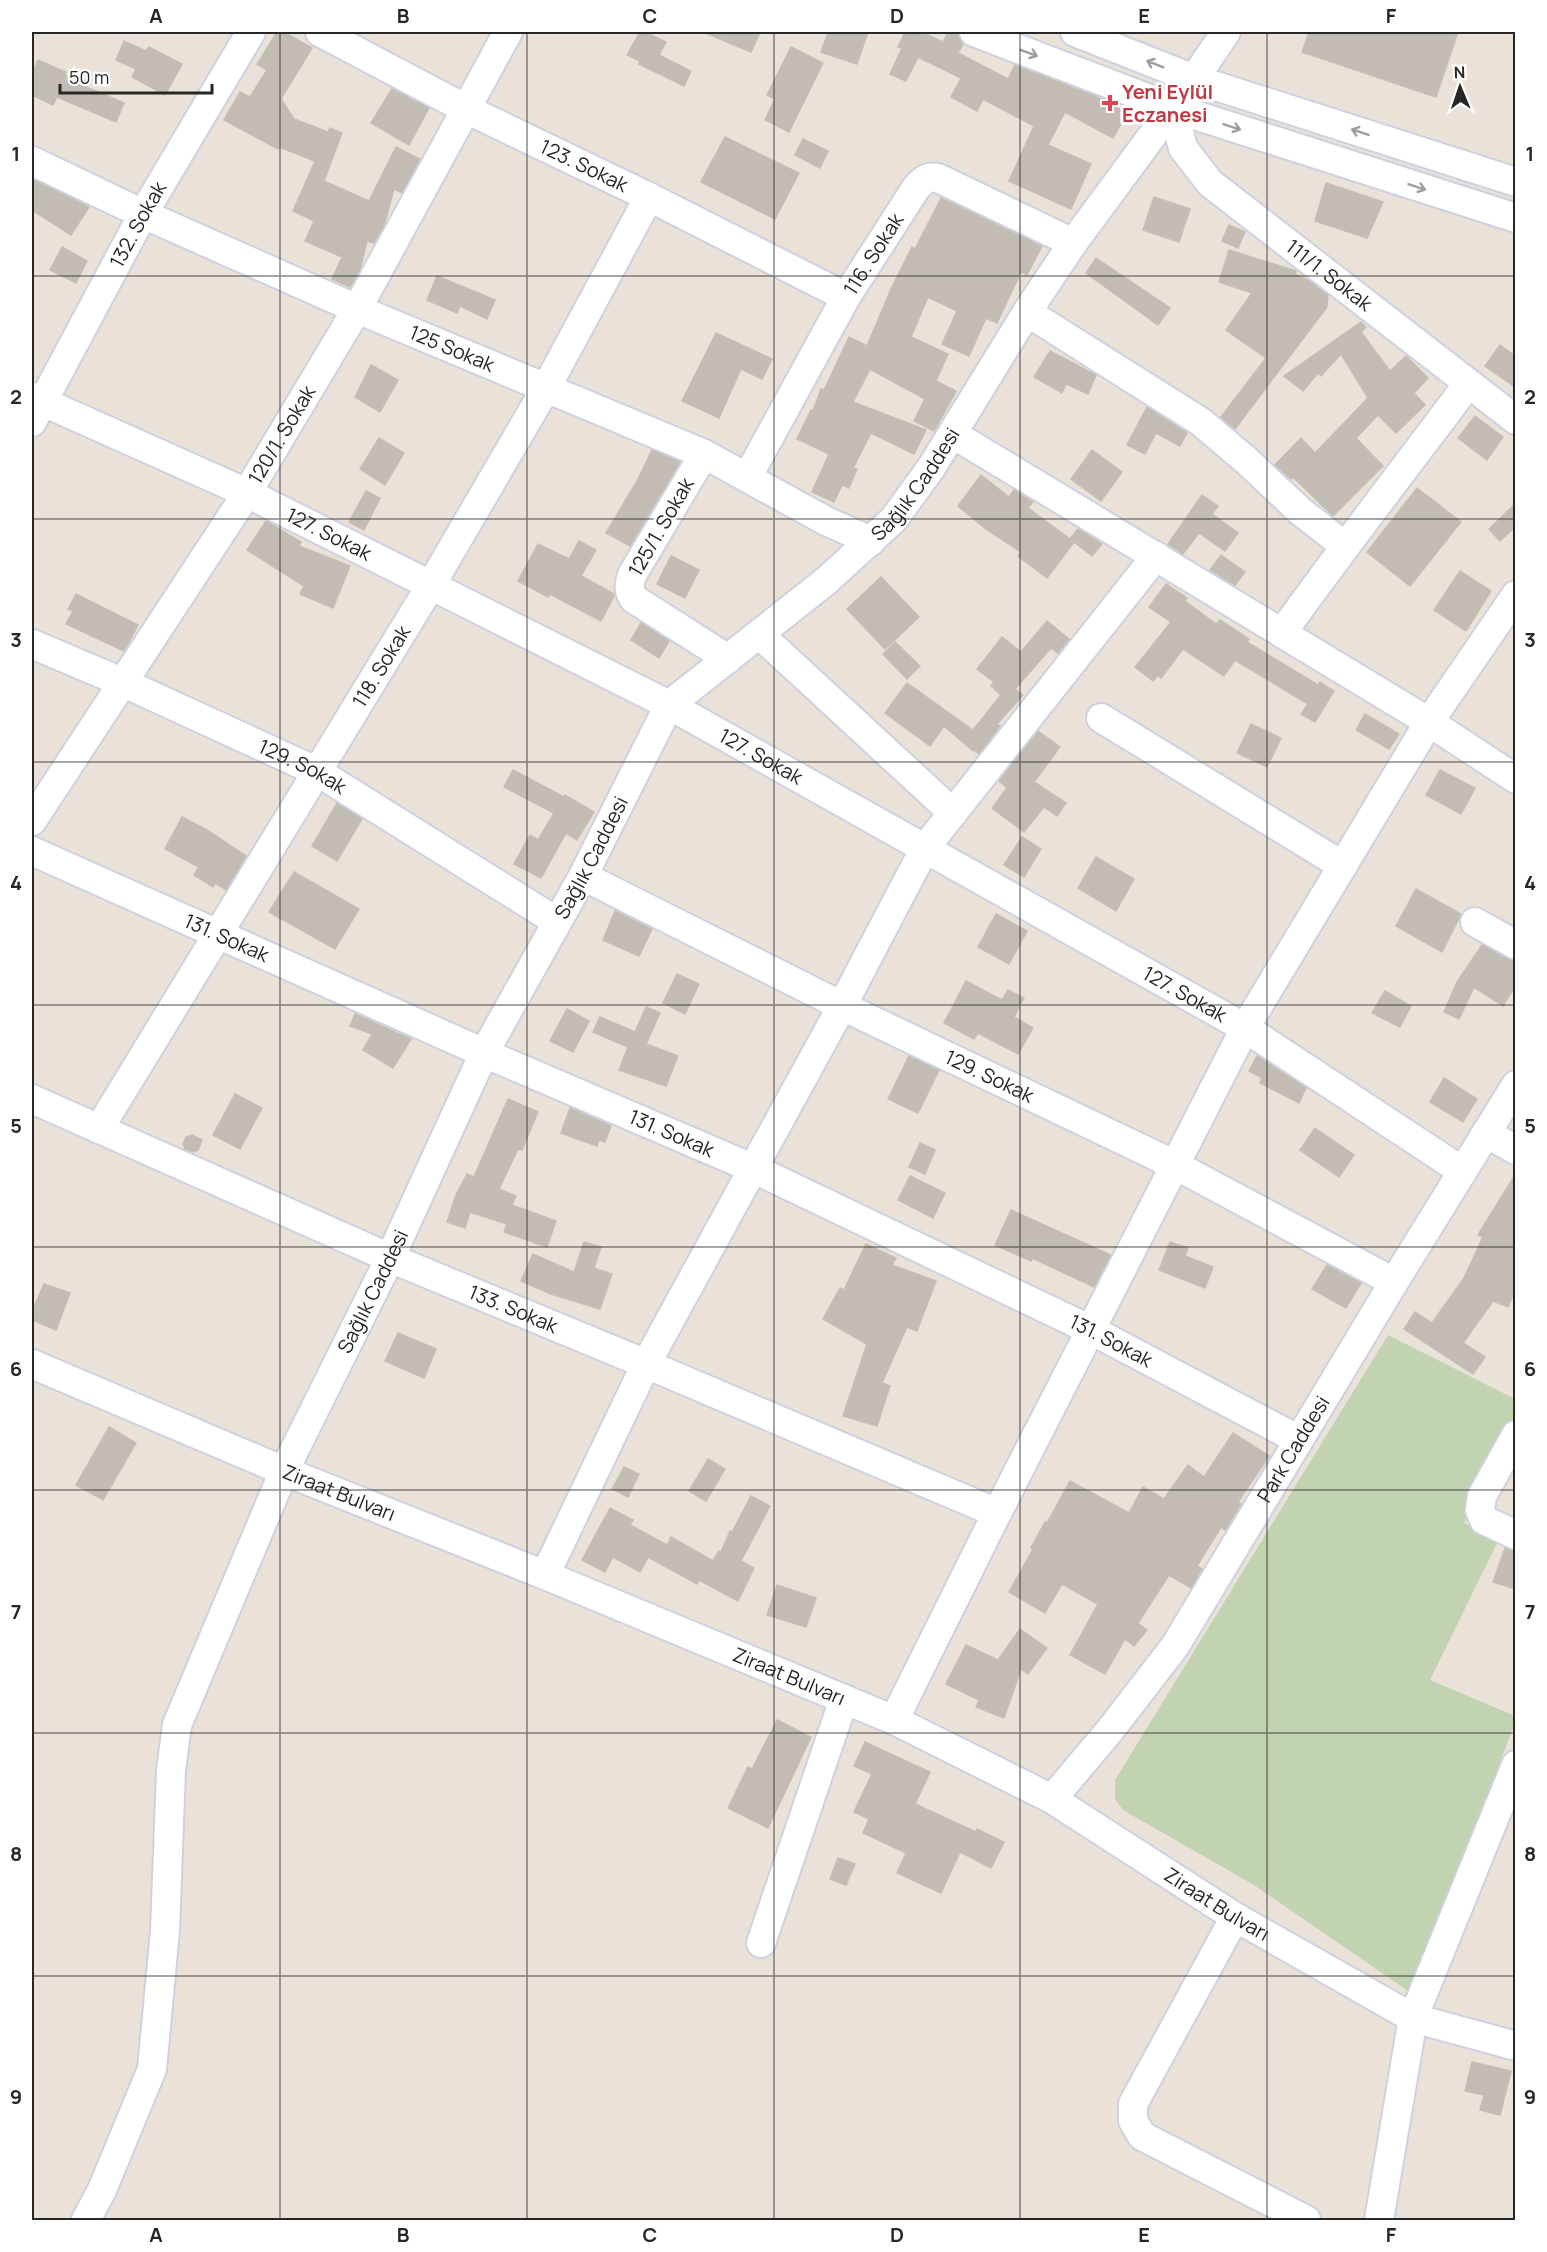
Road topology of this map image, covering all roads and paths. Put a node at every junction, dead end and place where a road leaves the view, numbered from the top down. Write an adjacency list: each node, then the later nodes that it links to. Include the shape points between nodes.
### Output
1 (251, 32): 13 (street, 132. Sokak)
2 (320, 32): 9 (street, 123. Sokak)
3 (508, 32): 9 (street, 120/1. Sokak)
4 (974, 32): 8 (street, one-way to 8)
5 (1075, 32): 7 (street, one-way to 5)
6 (1226, 32): 7 (street, Sağlık Caddesi)
7 (1194, 79): 8 (street, Sağlık Caddesi); 11 (street, one-way to 7)
8 (1173, 108): 14 (street, one-way to 14); 15 (street, Sağlık Caddesi); 19 (street, 111/1. Sokak, via 1183,148 1210,183)
9 (466, 109): 12 (street, 123. Sokak); 17 (street, 120/1. Sokak)
10 (32, 161): 13 (street, 125 Sokak)
11 (1515, 182)
12 (649, 197): 16 (street, 123. Sokak); 20 (street, 118. Sokak)
13 (143, 214): 17 (street, 125 Sokak); 21 (street, 132. Sokak)
14 (1515, 218)
15 (1073, 243): 16 (street, 116. Sokak, via 930,177 916,188); 18 (street, Sağlık Caddesi)
16 (846, 297): 25 (street, 116. Sokak)
17 (357, 309): 20 (street, 125 Sokak); 26 (street, 120/1. Sokak)
18 (1027, 312): 23 (street, Sağlık Caddesi); 28 (street, via 1201,422)
19 (1468, 384): 22 (street, 111/1. Sokak); 28 (street)
20 (546, 388): 24 (street, 125 Sokak); 30 (street, 118. Sokak)
21 (35, 406): 26 (street, 127. Sokak)
22 (1515, 420)
23 (952, 434): 27 (street, Sağlık Caddesi, via 913,495); 29 (street)
24 (704, 454): 25 (street, 125 Sokak); 35 (street, 125/1. Sokak, via 632,575 630,593)
25 (748, 476): 27 (street, 125 Sokak, via 826,521)
26 (247, 493): 30 (street, 127. Sokak); 36 (street, 120/1. Sokak)
27 (871, 541): 33 (street, Sağlık Caddesi)
28 (1345, 546): 32 (street)
29 (1156, 556): 32 (street); 42 (street)
30 (430, 585): 37 (street, 127. Sokak); 40 (street, 118. Sokak)
31 (1515, 595): 39 (street)
32 (1282, 633): 39 (street)
33 (759, 634): 35 (street, Sağlık Caddesi); 42 (street)
34 (32, 644): 36 (street, 129. Sokak)
35 (728, 659): 37 (street, Sağlık Caddesi)
36 (124, 683): 40 (street, 129. Sokak); 43 (street, 120/1. Sokak)
37 (669, 705): 44 (street, 127. Sokak); 47 (street, Sağlık Caddesi)
38 (1101, 718): 46 (street)
39 (1429, 722): 41 (street); 46 (street)
40 (316, 771): 48 (street, 129. Sokak); 50 (street, 118. Sokak)
41 (1515, 779)
42 (953, 813): 44 (street)
43 (32, 821)
44 (925, 848): 52 (street); 53 (street, 127. Sokak)
45 (32, 850): 50 (street, 131. Sokak)
46 (1343, 866): 53 (street)
47 (583, 876): 48 (street, Sağlık Caddesi); 52 (street, 129. Sokak)
48 (556, 921): 54 (street, Sağlık Caddesi)
49 (1475, 922): 51 (street)
50 (217, 934): 54 (street, 131. Sokak); 57 (street, 118. Sokak)
51 (1515, 945)
52 (842, 1006): 60 (street, 129. Sokak); 61 (street)
53 (1245, 1028): 60 (street); 62 (street, 127. Sokak)
54 (484, 1053): 61 (street, 131. Sokak); 63 (street, Sağlık Caddesi)
55 (1515, 1085): 58 (street, Park Caddesi)
56 (32, 1099): 57 (street, 133. Sokak)
57 (99, 1129): 63 (street, 133. Sokak)
58 (1486, 1132): 59 (street); 62 (street, Park Caddesi)
59 (1515, 1150)
60 (1175, 1165): 64 (street, 129. Sokak); 65 (street)
61 (752, 1168): 65 (street, 131. Sokak); 67 (street)
62 (1462, 1171): 64 (street, Park Caddesi)
63 (390, 1258): 67 (street, 133. Sokak); 70 (street, Sağlık Caddesi)
64 (1394, 1282): 69 (street, Park Caddesi)
65 (1091, 1330): 69 (street, 131. Sokak); 71 (street)
66 (32, 1364): 70 (street, Ziraat Bulvarı)
67 (646, 1364): 71 (street, 133. Sokak); 73 (street)
68 (1515, 1435): 72 (street, via 1482,1496 1480,1510 1484,1520)
69 (1299, 1440): 77 (street, Park Caddesi, via 1175,1646)
70 (284, 1471): 73 (street, Ziraat Bulvarı); 82 (street, Sağlık Caddesi, via 177,1725 152,2069)
71 (997, 1513): 75 (street)
72 (1515, 1535)
73 (545, 1575): 74 (street, Ziraat Bulvarı)
74 (844, 1699): 75 (street, Ziraat Bulvarı); 79 (street)
75 (894, 1720): 77 (street, Ziraat Bulvarı)
76 (1515, 1765): 80 (street)
77 (1052, 1800): 78 (street, Ziraat Bulvarı)
78 (1235, 1917): 80 (street, Ziraat Bulvarı); 83 (street, via 1133,2104 1133,2121 1142,2136)
79 (761, 1943)
80 (1413, 2018): 81 (street, Ziraat Bulvarı); 84 (street)
81 (1515, 2046)
82 (86, 2220)
83 (1306, 2220)
84 (1379, 2220)

